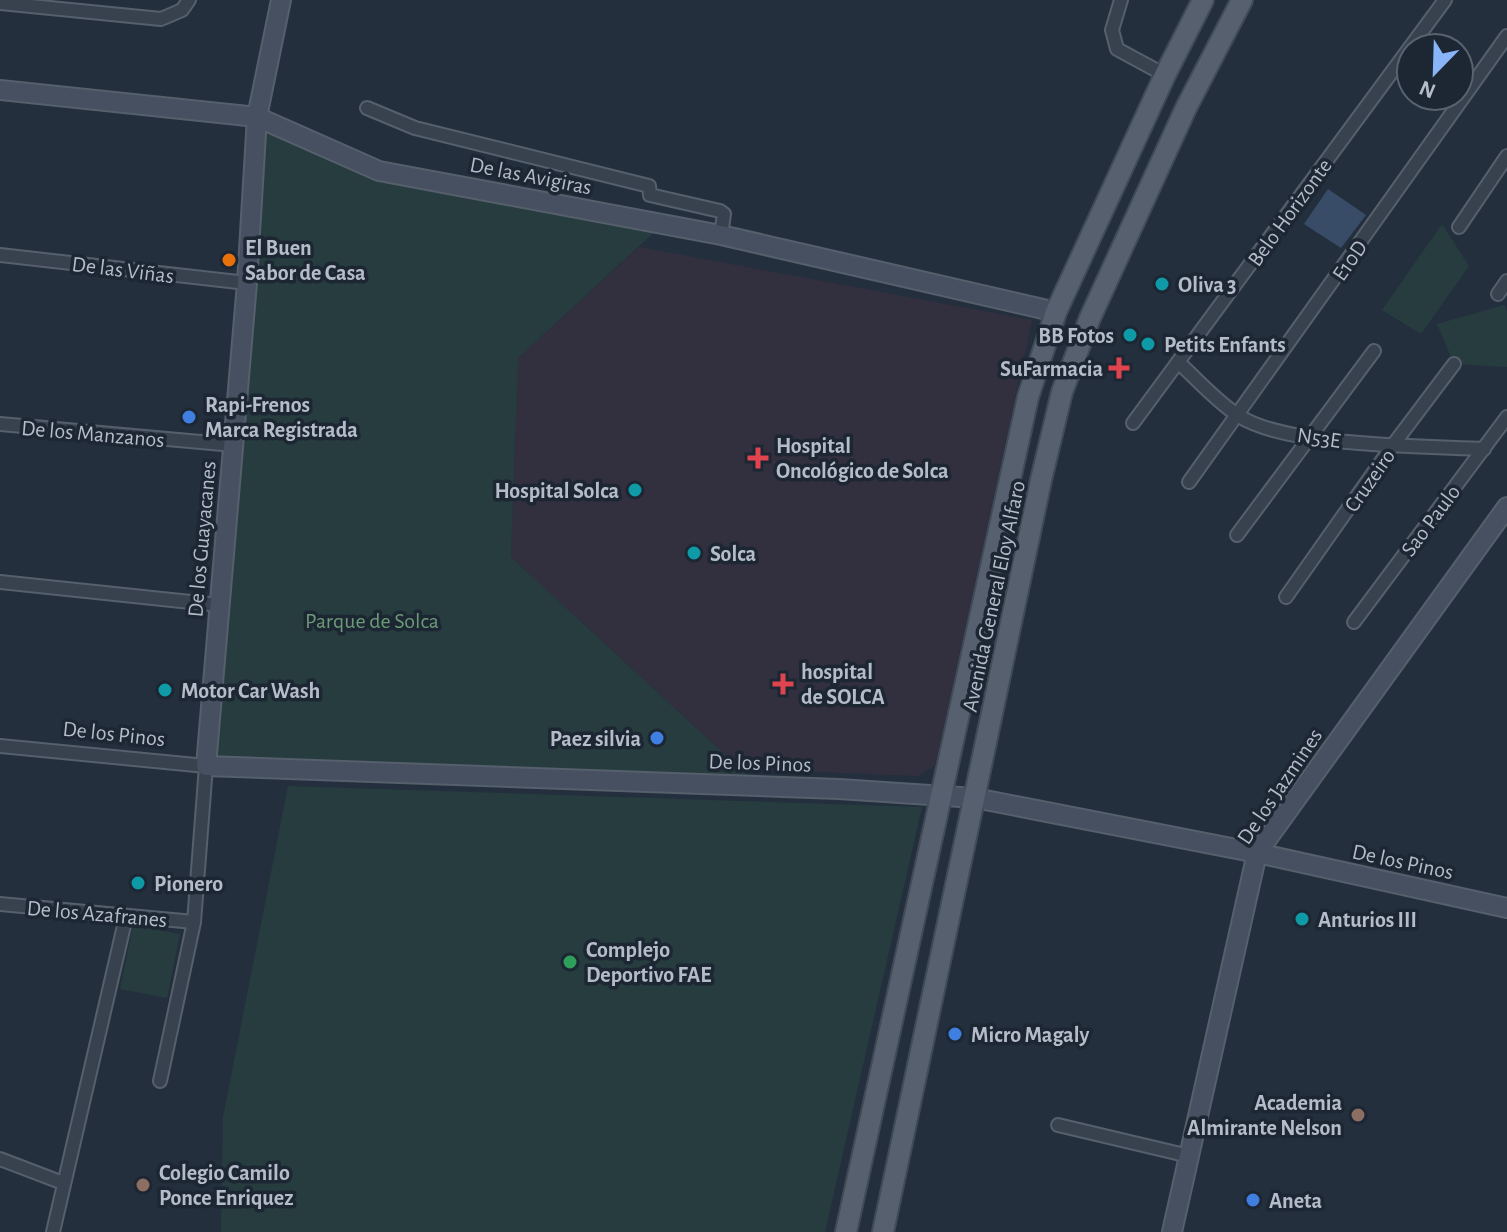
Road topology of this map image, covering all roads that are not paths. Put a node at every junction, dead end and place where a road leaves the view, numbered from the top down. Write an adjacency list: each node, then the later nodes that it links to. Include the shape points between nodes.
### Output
1 (189, 0): 8 (street, via 182,10 161,19)
2 (281, 0): 13 (street, De los Guayacanes)
3 (1121, 0): 10 (street, via 1112,30 1117,49)
4 (1203, 0): 10 (main road, Avenida General Eloy Alfaro)
5 (1242, 0): 43 (main road, Avenida General Eloy Alfaro, via 1160,164 1062,392)
6 (1445, 0): 23 (street, Belo Horizonte)
7 (0, 3): 8 (street)
8 (55, 4)
9 (1507, 36): 25 (street, E10D)
10 (1165, 75): 21 (main road, Avenida General Eloy Alfaro)
11 (0, 90): 13 (street, De las Avigiras)
12 (367, 108): 16 (street, via 415,128 649,186 650,195 720,211)
13 (257, 117): 16 (street, De las Avigiras, via 379,171); 19 (street, De los Guayacanes)
14 (1507, 156): 15 (street)
15 (1459, 227)
16 (721, 235): 21 (street, De las Avigiras)
17 (0, 255): 19 (street, De las Viñas)
18 (1507, 281): 20 (street)
19 (247, 283): 30 (street, De los Guayacanes)
20 (1498, 294)
21 (1056, 312): 42 (main road, Avenida General Eloy Alfaro, via 1028,397)
22 (1374, 351): 29 (street)
23 (1178, 362): 25 (street, N53E); 27 (street, Belo Horizonte)
24 (1454, 364): 31 (street, Cruzeiro)
25 (1238, 416): 29 (street, N53E); 33 (street, E10D)
26 (1507, 417): 32 (street, Sao Paulo)
27 (1133, 423)
28 (0, 424): 30 (street, De los Manzanos)
29 (1311, 437): 31 (street, N53E); 35 (street)
30 (234, 445): 38 (street, De los Guayacanes)
31 (1393, 445): 32 (street, N53E); 37 (street, Cruzeiro)
32 (1484, 449): 39 (street, Sao Paulo)
33 (1189, 482)
34 (1507, 507): 44 (street, De los Jazmines)
35 (1237, 535)
36 (0, 582): 38 (street)
37 (1286, 597)
38 (219, 605): 41 (street, De los Guayacanes)
39 (1354, 622)
40 (0, 746): 41 (street, De los Pinos)
41 (206, 766): 42 (street, De los Pinos); 48 (street, De los Guayacanes)
42 (940, 794): 43 (street, De los Pinos); 55 (main road, Avenida General Eloy Alfaro)
43 (975, 798): 44 (street, De los Pinos); 56 (main road, Avenida General Eloy Alfaro)
44 (1257, 853): 46 (street, De los Pinos); 51 (street, De los Jazmines)
45 (0, 904): 47 (street, De los Azafranes)
46 (1507, 908)
47 (126, 917): 48 (street, De los Azafranes); 53 (street)
48 (194, 922): 49 (street, De los Guayacanes)
49 (160, 1081)
50 (1058, 1125): 51 (street)
51 (1189, 1156): 57 (street, De los Jazmines)
52 (0, 1159): 53 (street)
53 (63, 1183): 54 (street)
54 (53, 1232)
55 (846, 1232)
56 (883, 1232)
57 (1172, 1232)

